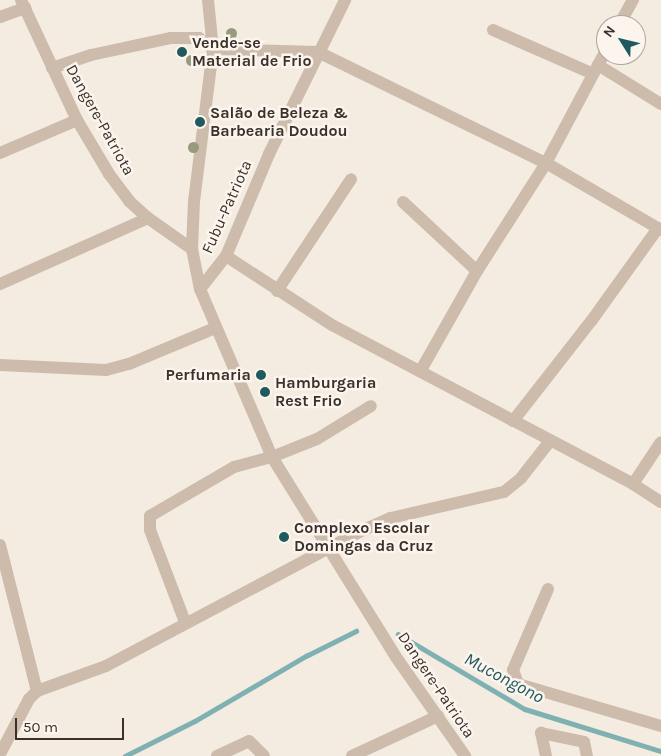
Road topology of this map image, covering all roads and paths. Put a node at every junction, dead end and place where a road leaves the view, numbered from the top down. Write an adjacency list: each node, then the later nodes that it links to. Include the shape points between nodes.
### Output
1 (208, 0): 8 (street)
2 (345, 0): 9 (street, Fubu-Patriota)
3 (633, 0): 5 (street)
4 (23, 4): 6 (street); 11 (street, Dangere-Patriota)
5 (625, 15)
6 (0, 17)
7 (493, 30): 12 (street)
8 (214, 49): 9 (street); 11 (street, via 199,38 171,38 91,55); 21 (street, via 194,201)
9 (318, 52): 16 (street); 22 (street, Fubu-Patriota, via 269,154)
10 (598, 65): 12 (street)
11 (52, 68): 14 (street, Dangere-Patriota)
12 (595, 70): 13 (street); 16 (street)
13 (661, 104)
14 (77, 120): 15 (street); 19 (street, Dangere-Patriota, via 108,174 129,201)
15 (0, 153)
16 (546, 163): 20 (street); 23 (street)
17 (351, 179): 26 (street)
18 (403, 202): 23 (street)
19 (148, 218): 21 (street, Dangere-Patriota); 24 (street)
20 (659, 229): 31 (street)
21 (192, 249): 25 (street)
22 (226, 256): 25 (street, Fubu-Patriota); 26 (street)
23 (477, 271): 29 (street)
24 (0, 284)
25 (200, 289): 27 (street, Dangere-Patriota)
26 (277, 291): 29 (street, via 373,348)
27 (215, 328): 28 (street, via 129,364 106,370); 34 (street, Dangere-Patriota)
28 (0, 365)
29 (421, 370): 31 (street)
30 (371, 406): 34 (street, via 316,438)
31 (513, 421): 32 (street)
32 (550, 441): 35 (street); 38 (street, via 521,478 504,492 391,518)
33 (661, 442): 35 (street)
34 (272, 457): 38 (street, Dangere-Patriota); 40 (street, via 234,468 150,516 150,530)
35 (633, 484): 36 (street)
36 (661, 502)
37 (0, 545): 41 (street)
38 (330, 549): 40 (street); 42 (street, Dangere-Patriota, via 396,657)
39 (548, 589): 43 (street, via 513,670 518,684)
40 (185, 622): 41 (street, via 106,666)
41 (36, 691): 44 (street)
42 (438, 716): 47 (street); 48 (street, Dangere-Patriota)
43 (661, 726)
44 (0, 754)
45 (217, 756): 46 (street, via 248,740)
46 (264, 756)
47 (352, 756)
48 (465, 756)
49 (546, 756): 50 (street, via 541,733 584,742)
50 (586, 756)

